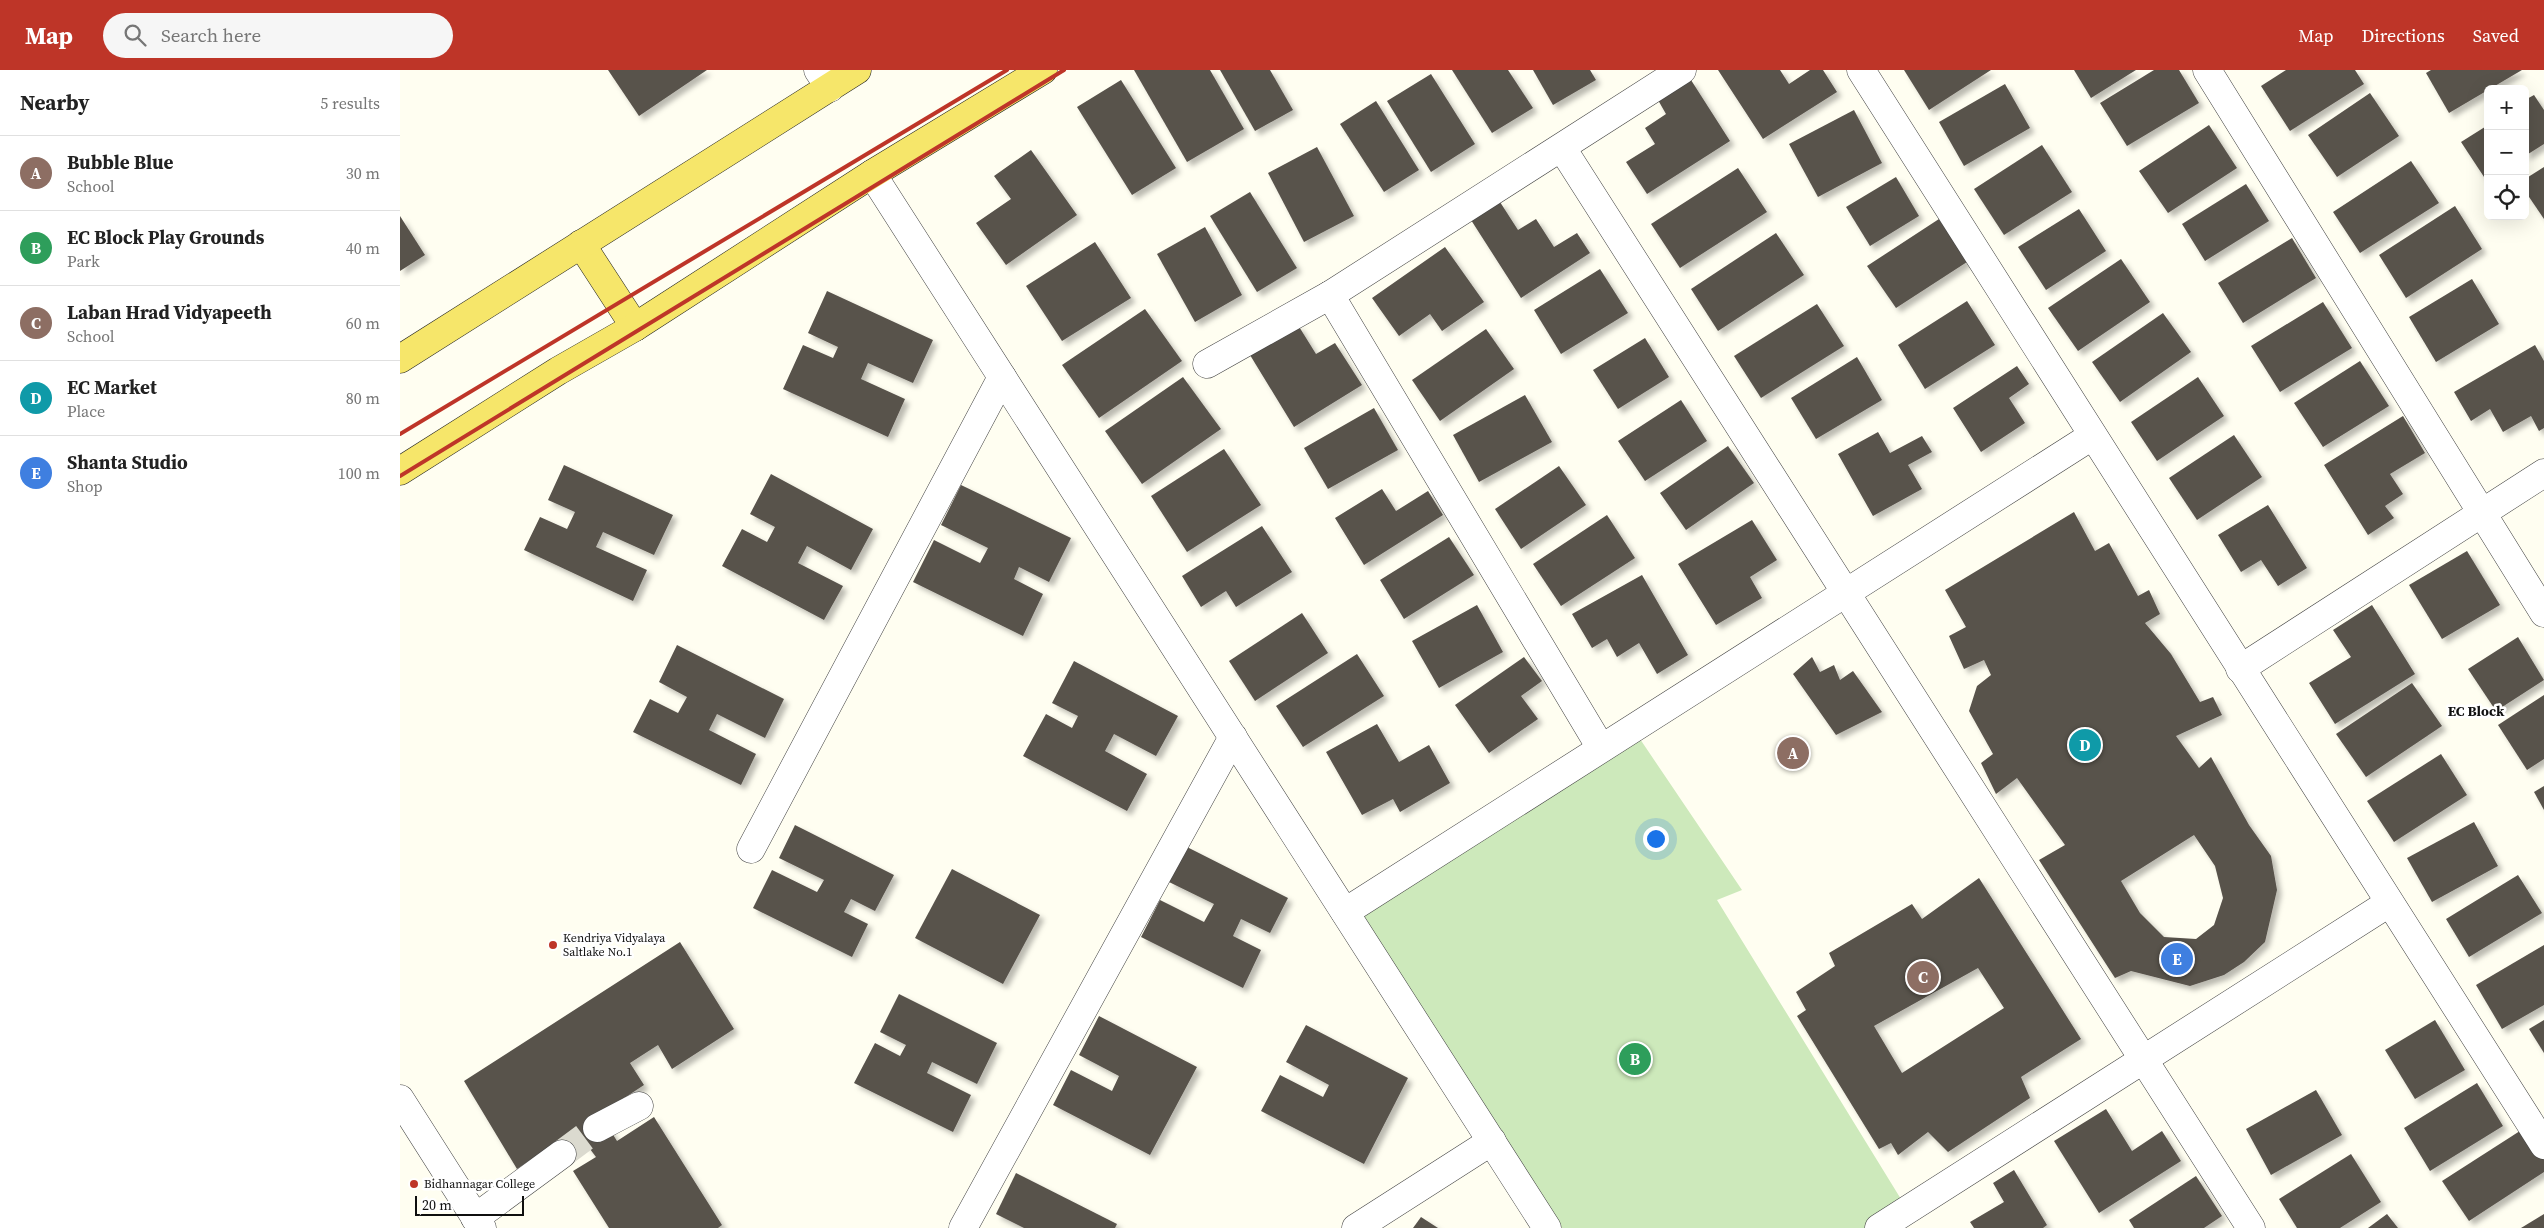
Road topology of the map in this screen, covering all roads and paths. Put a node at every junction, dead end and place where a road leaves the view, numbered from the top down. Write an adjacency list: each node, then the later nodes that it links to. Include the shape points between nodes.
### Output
1 (857, 70): 6 (main road)
2 (1043, 70): 8 (main road)
3 (1682, 70): 7 (street)
4 (1861, 70): 15 (street)
5 (2206, 70): 18 (street)
6 (824, 79): 9 (main road)
7 (1562, 148): 10 (street); 19 (street)
8 (872, 174): 11 (main road); 14 (street)
9 (581, 244): 11 (main road); 12 (main road)
10 (1330, 295): 13 (street); 23 (street)
11 (635, 327): 16 (main road, via 558,371)
12 (400, 359)
13 (1207, 364)
14 (1002, 377): 22 (street); 24 (street)
15 (2092, 436): 19 (street); 21 (street)
16 (400, 471)
17 (2544, 473): 18 (street)
18 (2481, 514): 20 (street); 21 (street)
19 (1846, 592): 23 (street); 27 (street)
20 (2544, 613)
21 (2240, 669): 25 (street)
22 (1233, 737): 26 (street); 36 (street)
23 (1601, 748): 26 (street)
24 (751, 849)
25 (2389, 903): 27 (street); 32 (street)
26 (1345, 912): 31 (street)
27 (2144, 1059): 35 (street); 39 (street)
28 (400, 1099): 34 (street)
29 (639, 1106): 30 (street)
30 (597, 1128)
31 (1492, 1142): 37 (street); 38 (street)
32 (2544, 1145)
33 (562, 1154): 34 (street)
34 (479, 1223)
35 (1895, 1224)
36 (963, 1228)
37 (1356, 1228)
38 (1547, 1228)
39 (2252, 1228)

